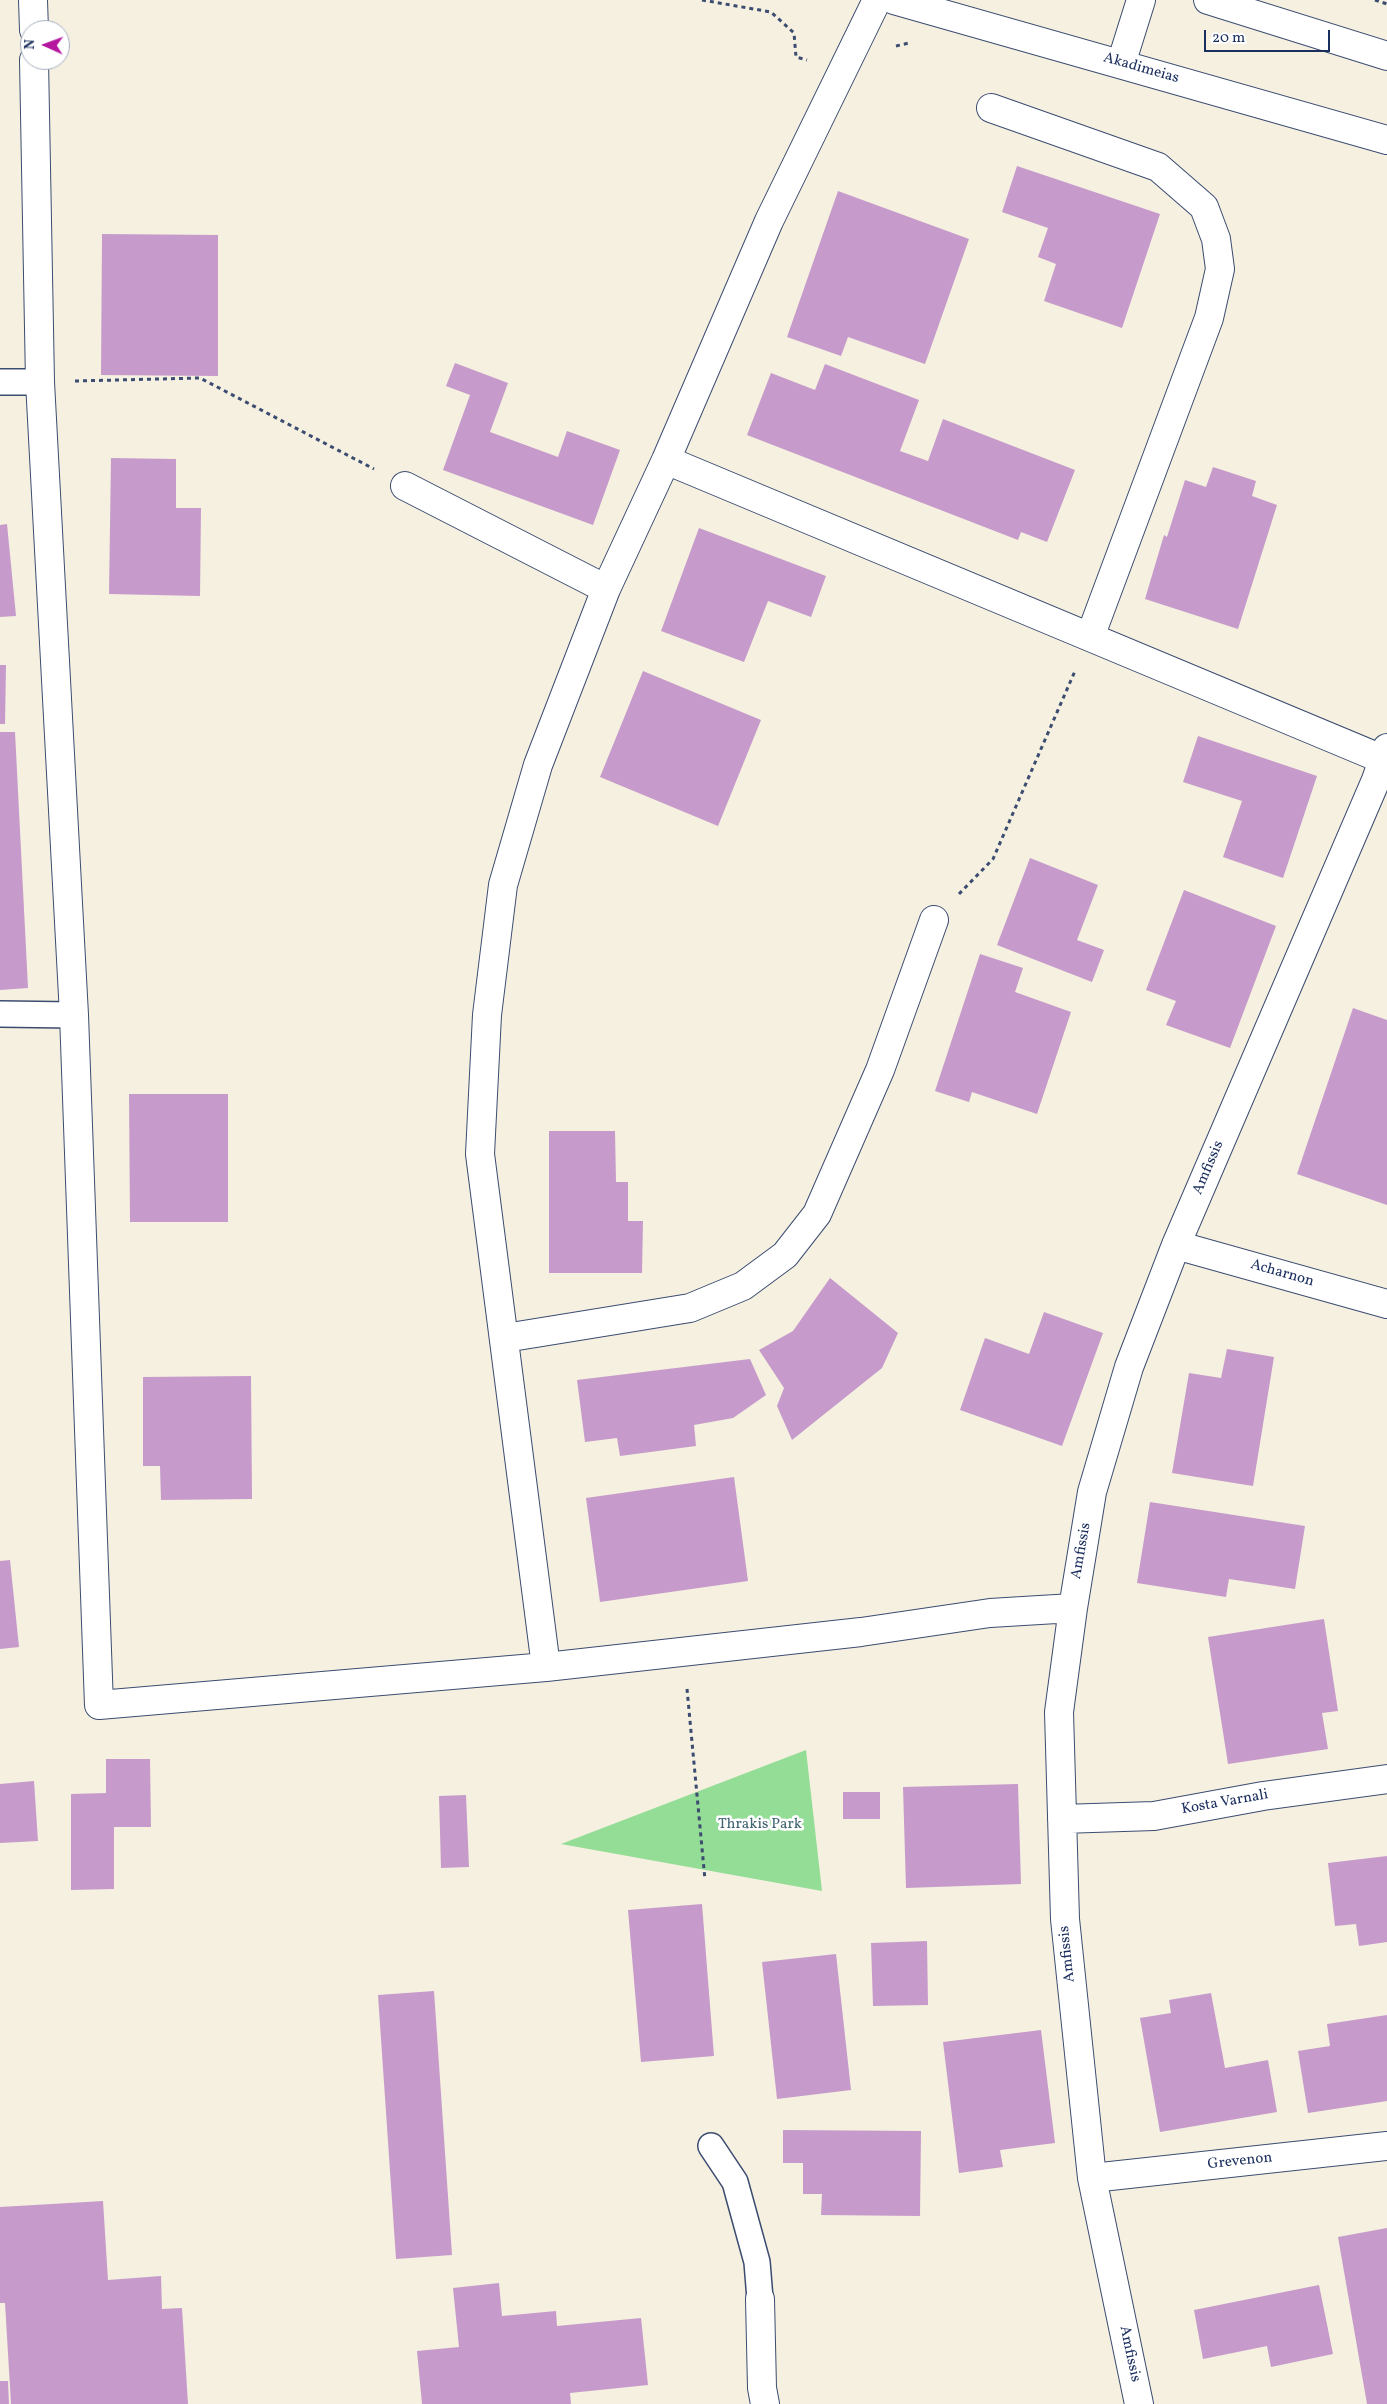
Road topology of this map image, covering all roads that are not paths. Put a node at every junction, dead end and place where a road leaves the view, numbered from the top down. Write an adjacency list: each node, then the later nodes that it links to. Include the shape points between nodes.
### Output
1 (33, 0): 6 (street)
2 (877, 0): 14 (street, via 769,221)
3 (894, 0): 8 (street, Akadimeias)
4 (1141, 0): 8 (street)
5 (1208, 0): 7 (street)
6 (34, 20)
7 (1387, 56)
8 (1121, 64): 11 (street, Akadimeias)
9 (34, 70): 13 (street)
10 (991, 108): 17 (street, via 1158,167 1204,207 1216,239 1220,269 1209,318)
11 (1387, 140)
12 (0, 382): 13 (lane)
13 (40, 382): 21 (street)
14 (666, 460): 16 (street); 17 (street)
15 (405, 486): 16 (street)
16 (606, 589): 24 (street, via 538,765 503,885 487,1015 480,1154)
17 (1090, 637): 18 (street)
18 (1385, 754): 22 (street, Amfissis)
19 (934, 920): 24 (street, via 880,1070 817,1214 785,1255 743,1286 690,1308)
20 (0, 1014): 21 (lane)
21 (74, 1016): 26 (street, via 99,1705)
22 (1176, 1245): 23 (street, Acharnon); 25 (street, Amfissis, via 1129,1366 1092,1492)
23 (1387, 1304)
24 (505, 1338): 26 (street)
25 (1073, 1608): 26 (street, via 990,1614 861,1632); 28 (street, Amfissis, via 1059,1712)
26 (546, 1667)
27 (1387, 1779): 28 (street, Kosta Varnali, via 1263,1796 1154,1816)
28 (1062, 1819): 31 (street, Amfissis, via 1065,1919)
29 (711, 2146): 32 (lane, via 735,2182 758,2262)
30 (1387, 2146): 31 (street, Grevenon)
31 (1092, 2178): 34 (street, Amfissis)
32 (760, 2299): 33 (street, via 762,2388)
33 (766, 2404)
34 (1139, 2404)

